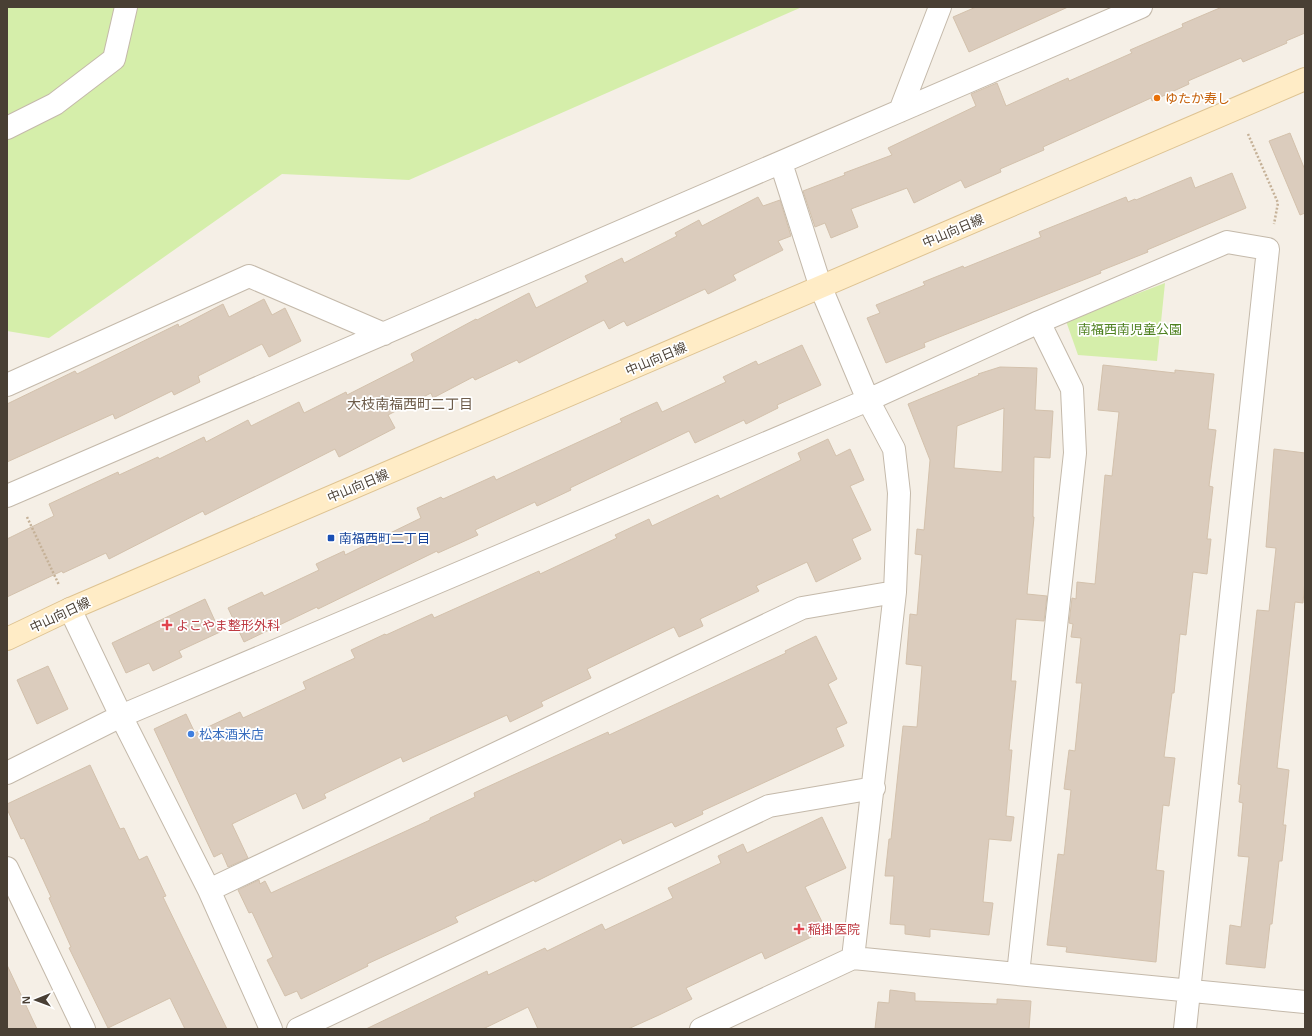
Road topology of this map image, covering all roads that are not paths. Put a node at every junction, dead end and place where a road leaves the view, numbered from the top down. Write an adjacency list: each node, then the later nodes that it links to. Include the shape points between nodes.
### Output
1 (126, 7): 6 (street, via 114,59 56,104)
2 (940, 7): 5 (street)
3 (1141, 7): 5 (street)
4 (1305, 79): 8 (main road, 中山向日線)
5 (900, 111): 7 (street)
6 (7, 128)
7 (781, 163): 8 (street); 10 (street)
8 (821, 288): 12 (street); 15 (main road, 中山向日線)
9 (1039, 322): 12 (street); 23 (street, via 1072,389 1075,453); 24 (street, via 1227,242 1268,249)
10 (384, 334): 11 (street, via 249,276); 13 (street)
11 (7, 385)
12 (868, 400): 14 (street, via 894,449 899,493); 17 (street)
13 (12, 494)
14 (895, 592): 19 (street); 21 (street, via 802,608)
15 (66, 600): 16 (main road, 中山向日線); 17 (street)
16 (7, 639)
17 (121, 716): 18 (street); 21 (street)
18 (7, 773)
19 (874, 788): 22 (street); 28 (street, via 769,806)
20 (7, 868): 26 (street)
21 (209, 890): 27 (street)
22 (853, 958): 23 (street); 29 (street)
23 (1018, 974): 24 (street)
24 (1189, 991): 25 (street); 30 (street)
25 (1305, 1002)
26 (84, 1029)
27 (271, 1029)
28 (298, 1029)
29 (701, 1029)
30 (1185, 1029)

